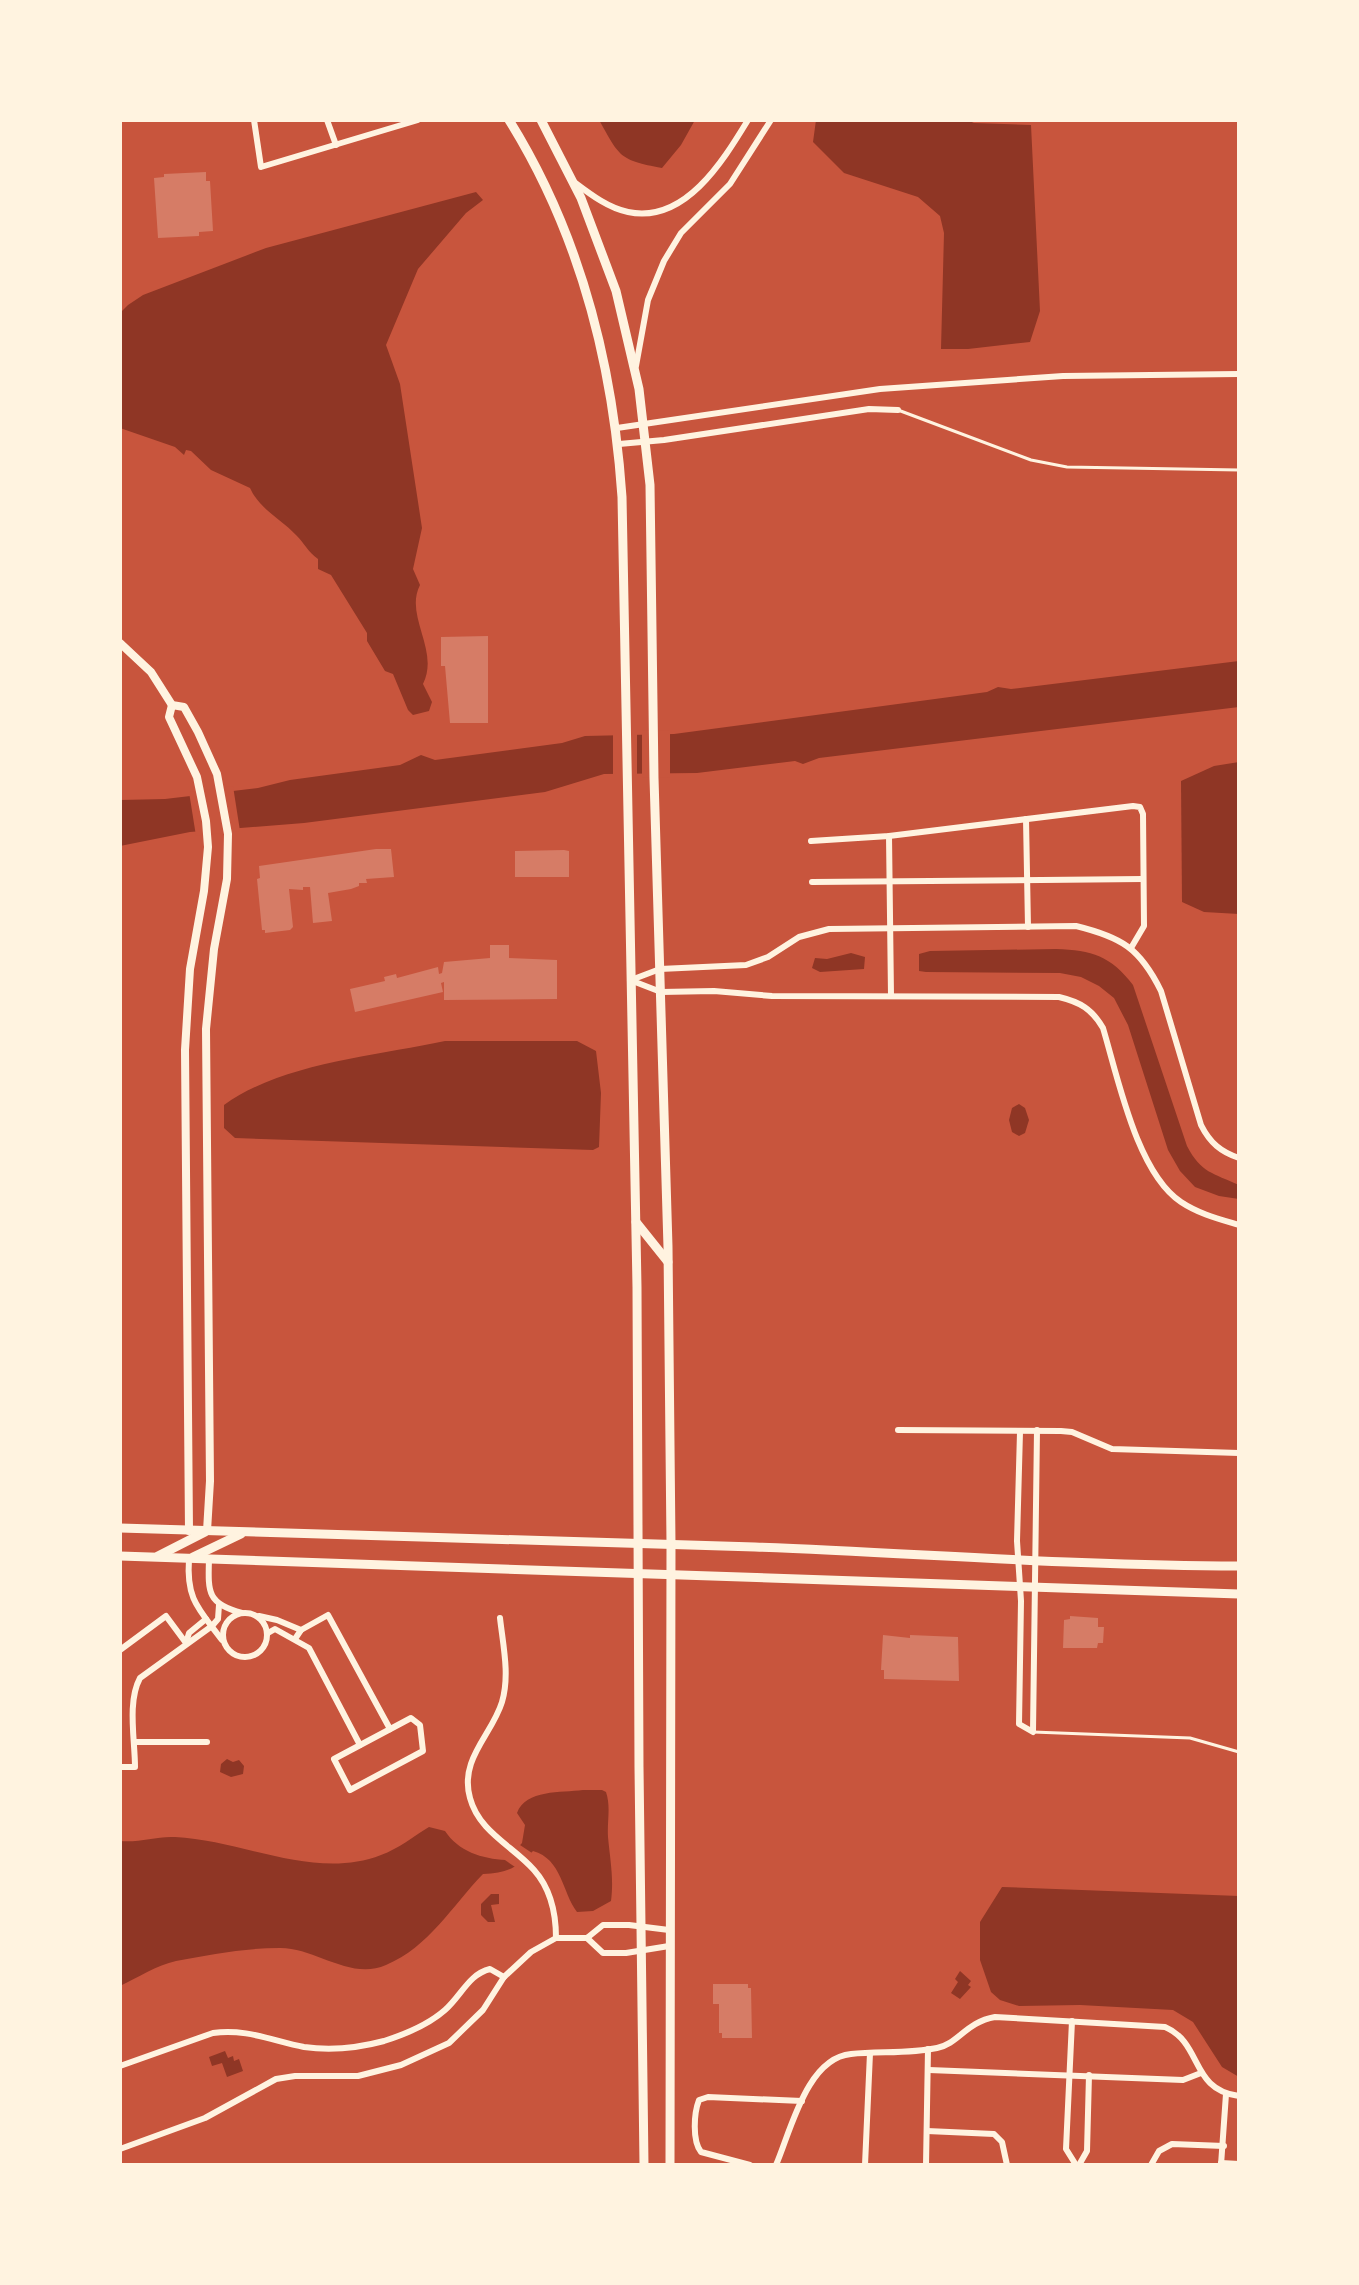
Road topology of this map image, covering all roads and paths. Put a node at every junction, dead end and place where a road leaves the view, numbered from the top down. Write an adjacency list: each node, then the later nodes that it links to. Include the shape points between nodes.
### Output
1 (254, 120): 8 (street, via 261,167)
2 (327, 120): 8 (street)
3 (418, 120): 8 (street)
4 (509, 120): 16 (main road, via 551,199 579,268)
5 (541, 120): 9 (main road)
6 (748, 120): 9 (street, via 712,173 666,210 627,212)
7 (771, 120): 10 (street, via 730,184 681,233 664,261 648,300)
8 (336, 145)
9 (573, 182): 10 (main road, via 610,272)
10 (635, 369): 15 (main road)
11 (1239, 374): 12 (street, via 1012,379 880,389)
12 (786, 404): 14 (street); 15 (street)
13 (898, 410): 14 (street, via 869,409); 19 (lane, via 1052,465)
14 (789, 422): 17 (street)
15 (644, 424): 16 (street); 17 (main road)
16 (617, 428): 18 (main road)
17 (646, 441): 18 (street); 32 (main road)
18 (619, 444): 33 (main road)
19 (1239, 470)
20 (120, 643): 21 (street, via 151,672)
21 (172, 705): 45 (street, via 169,717 197,777 208,847 190,969 185,1050); 46 (street, via 184,707 217,774 228,845 206,1029)
22 (1026, 819): 23 (street); 25 (street, via 1140,807); 26 (street)
23 (889, 836): 24 (street); 27 (street)
24 (811, 841)
25 (1143, 879): 26 (street); 31 (street, via 1144,926)
26 (1027, 880): 27 (street); 29 (street)
27 (890, 881): 28 (street); 30 (street)
28 (812, 882)
29 (1028, 927): 30 (street); 31 (street, via 1076,926 1108,934)
30 (891, 928): 32 (street, via 813,932 746,965); 35 (street)
31 (1131, 948): 36 (street, via 1161,991 1206,1134 1220,1150)
32 (660, 969): 33 (street); 34 (main road)
33 (630, 980): 34 (street); 37 (main road)
34 (661, 992): 35 (street); 39 (main road)
35 (891, 996): 38 (street, via 1059,997 1084,1006 1103,1028 1142,1151 1161,1184 1193,1209)
36 (1239, 1158)
37 (636, 1222): 39 (main road); 48 (main road)
38 (1239, 1225)
39 (668, 1262): 49 (main road)
40 (898, 1430): 42 (street)
41 (1037, 1430): 42 (street); 43 (street, via 1072,1432 1112,1449); 55 (street)
42 (1020, 1432): 54 (street)
43 (1239, 1453)
44 (120, 1528): 45 (main road)
45 (189, 1531): 46 (main road)
46 (207, 1531): 47 (main road); 51 (main road)
47 (245, 1533): 48 (main road); 52 (main road)
48 (639, 1543): 49 (main road); 57 (main road)
49 (671, 1544): 54 (main road); 58 (main road)
50 (120, 1556): 51 (main road)
51 (155, 1557): 52 (main road)
52 (189, 1559): 53 (main road); 66 (street, via 189,1590)
53 (209, 1559): 57 (main road); 62 (street, via 208,1588)
54 (1017, 1559): 55 (main road); 59 (street)
55 (1034, 1560): 56 (main road); 60 (street)
56 (1239, 1566)
57 (639, 1574): 58 (main road); 81 (main road)
58 (671, 1576): 59 (main road); 82 (main road)
59 (1020, 1587): 60 (main road); 75 (street, via 1019,1724)
60 (1035, 1588): 61 (main road); 75 (street)
61 (1239, 1594)
62 (219, 1605): 63 (street); 67 (street)
63 (242, 1613): 64 (street); 72 (street, via 226,1623)
64 (256, 1615): 68 (street); 69 (street)
65 (500, 1618): 83 (street, via 505,1691 476,1749 469,1797 489,1830 537,1872 553,1907)
66 (206, 1619): 67 (street); 71 (street, via 189,1633)
67 (212, 1626): 71 (street); 72 (street)
68 (301, 1630): 70 (street); 74 (street, via 328,1615)
69 (268, 1633): 70 (street, via 275,1629); 72 (street, via 264,1647 253,1656 232,1654)
70 (295, 1639): 78 (street, via 309,1648)
71 (186, 1643): 73 (street, via 166,1616); 76 (street, via 145,1672 136,1685)
72 (224, 1643)
73 (120, 1650)
74 (390, 1729): 78 (street); 78 (street, via 411,1718 420,1725 423,1751 350,1790 334,1759)
75 (1033, 1732): 79 (lane, via 1190,1738)
76 (135, 1742): 77 (street); 80 (street, via 135,1767)
77 (207, 1742)
78 (360, 1745)
79 (1239, 1752)
80 (120, 1767)
81 (640, 1926): 82 (street); 84 (street, via 603,1925); 86 (main road)
82 (669, 1930): 85 (main road)
83 (556, 1938): 84 (street); 87 (street)
84 (587, 1938): 86 (street, via 603,1953)
85 (669, 1946): 86 (street); 106 (main road)
86 (641, 1950): 105 (main road)
87 (504, 1977): 91 (street, via 490,1969 478,1972 445,2010 422,2026 380,2042 321,2049 227,2031); 101 (street, via 483,2010 449,2043 401,2065 358,2076 276,2079 205,2118)
88 (1072, 2021): 89 (street, via 988,2018 945,2045); 93 (street, via 1170,2029 1188,2045); 94 (street)
89 (928, 2049): 90 (street); 92 (street)
90 (870, 2053): 98 (street, via 847,2054 824,2065); 109 (street)
91 (120, 2066)
92 (929, 2070): 94 (street); 99 (street)
93 (1201, 2073): 95 (street, via 1183,2080); 96 (street)
94 (1068, 2075): 95 (street); 112 (street, via 1066,2149)
95 (1089, 2075): 112 (street, via 1087,2151)
96 (1226, 2094): 97 (street); 100 (street)
97 (1239, 2096)
98 (802, 2101): 102 (street, via 699,2100 697,2147); 108 (street)
99 (927, 2131): 110 (street); 111 (street, via 994,2134 1002,2142)
100 (1224, 2146): 103 (street); 113 (street, via 1172,2144 1159,2151)
101 (120, 2149)
102 (732, 2162): 107 (street)
103 (1221, 2164): 104 (street)
104 (1239, 2164)
105 (644, 2165)
106 (670, 2165)
107 (750, 2165)
108 (776, 2165)
109 (865, 2165)
110 (926, 2165)
111 (1007, 2165)
112 (1078, 2165)
113 (1151, 2165)

